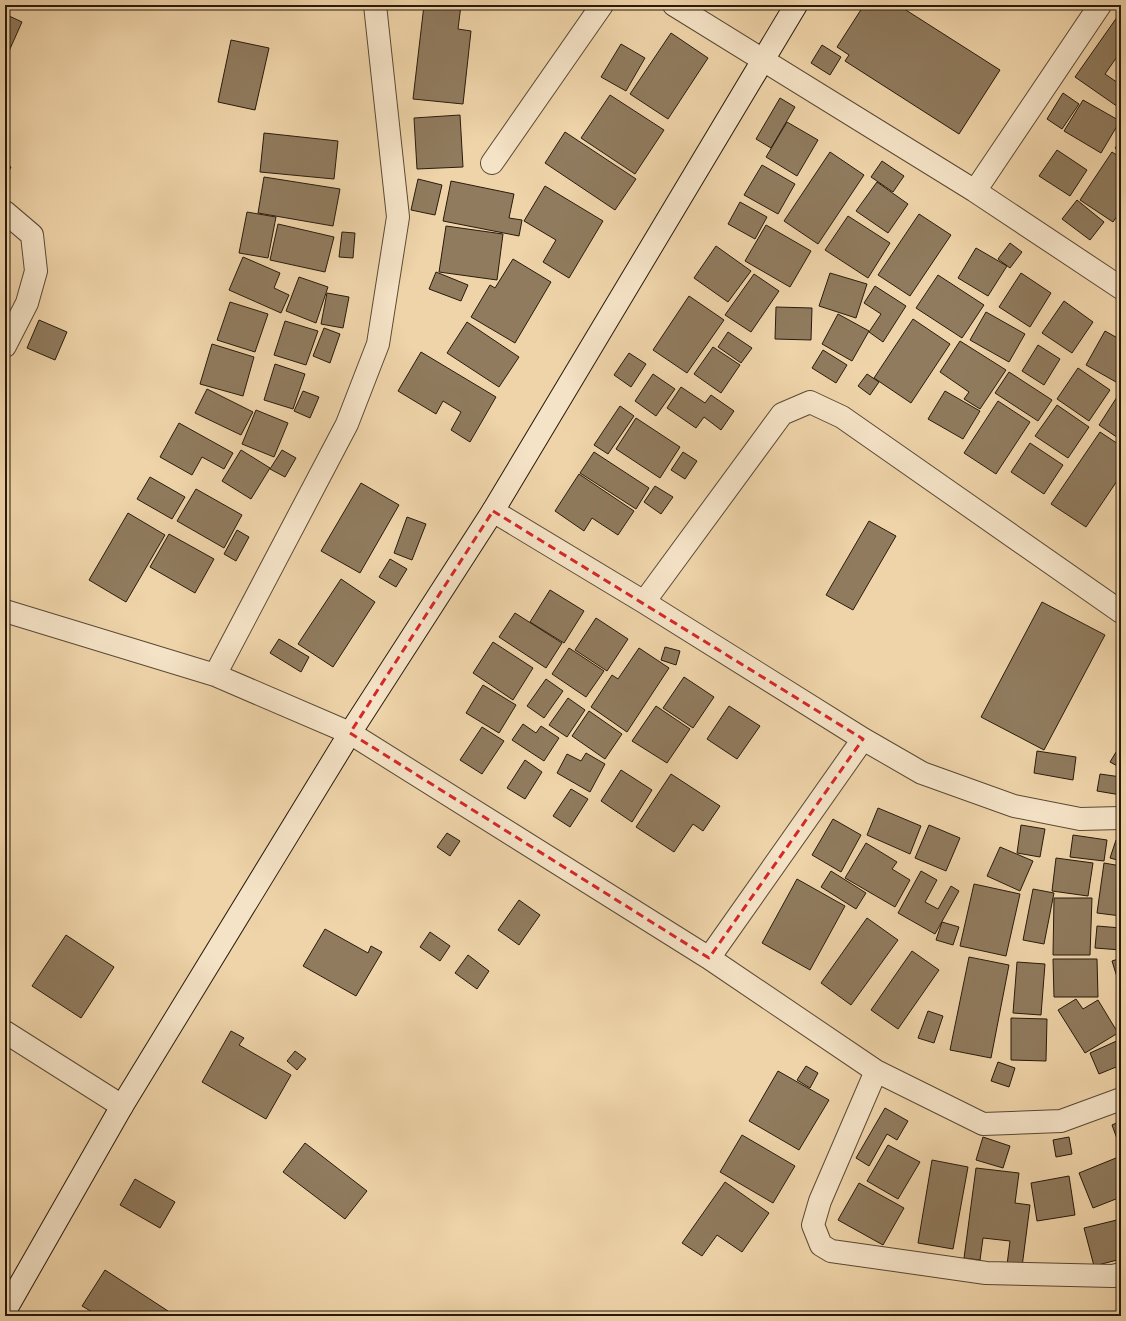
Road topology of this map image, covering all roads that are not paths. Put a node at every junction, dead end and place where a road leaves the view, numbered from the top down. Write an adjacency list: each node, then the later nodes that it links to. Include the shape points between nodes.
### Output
1 (375, 5): 16 (street, via 398,217 378,344 347,424)
2 (602, 5): 7 (street)
3 (674, 5): 6 (street)
4 (796, 5): 6 (street)
5 (1100, 5): 8 (street)
6 (762, 60): 8 (street); 12 (street)
7 (492, 163)
8 (975, 191): 10 (street)
9 (5, 212): 11 (street, via 32,235 36,271 27,303)
10 (1121, 288)
11 (5, 346)
12 (493, 511): 13 (street); 17 (street)
13 (644, 602): 15 (street, via 782,414 810,402 847,420); 18 (street)
14 (5, 611): 16 (street)
15 (1121, 612)
16 (215, 675): 17 (street)
17 (350, 733): 20 (street); 24 (street)
18 (863, 739): 19 (street, via 922,773 1014,806 1080,819); 20 (street)
19 (1121, 818)
20 (709, 958): 22 (street)
21 (5, 1032): 24 (street)
22 (876, 1071): 23 (street, via 983,1124 1061,1121); 25 (street, via 820,1201 813,1225 821,1245 831,1251 986,1273 1113,1276)
23 (1121, 1099)
24 (122, 1106): 26 (street)
25 (1121, 1274)
26 (5, 1311)

